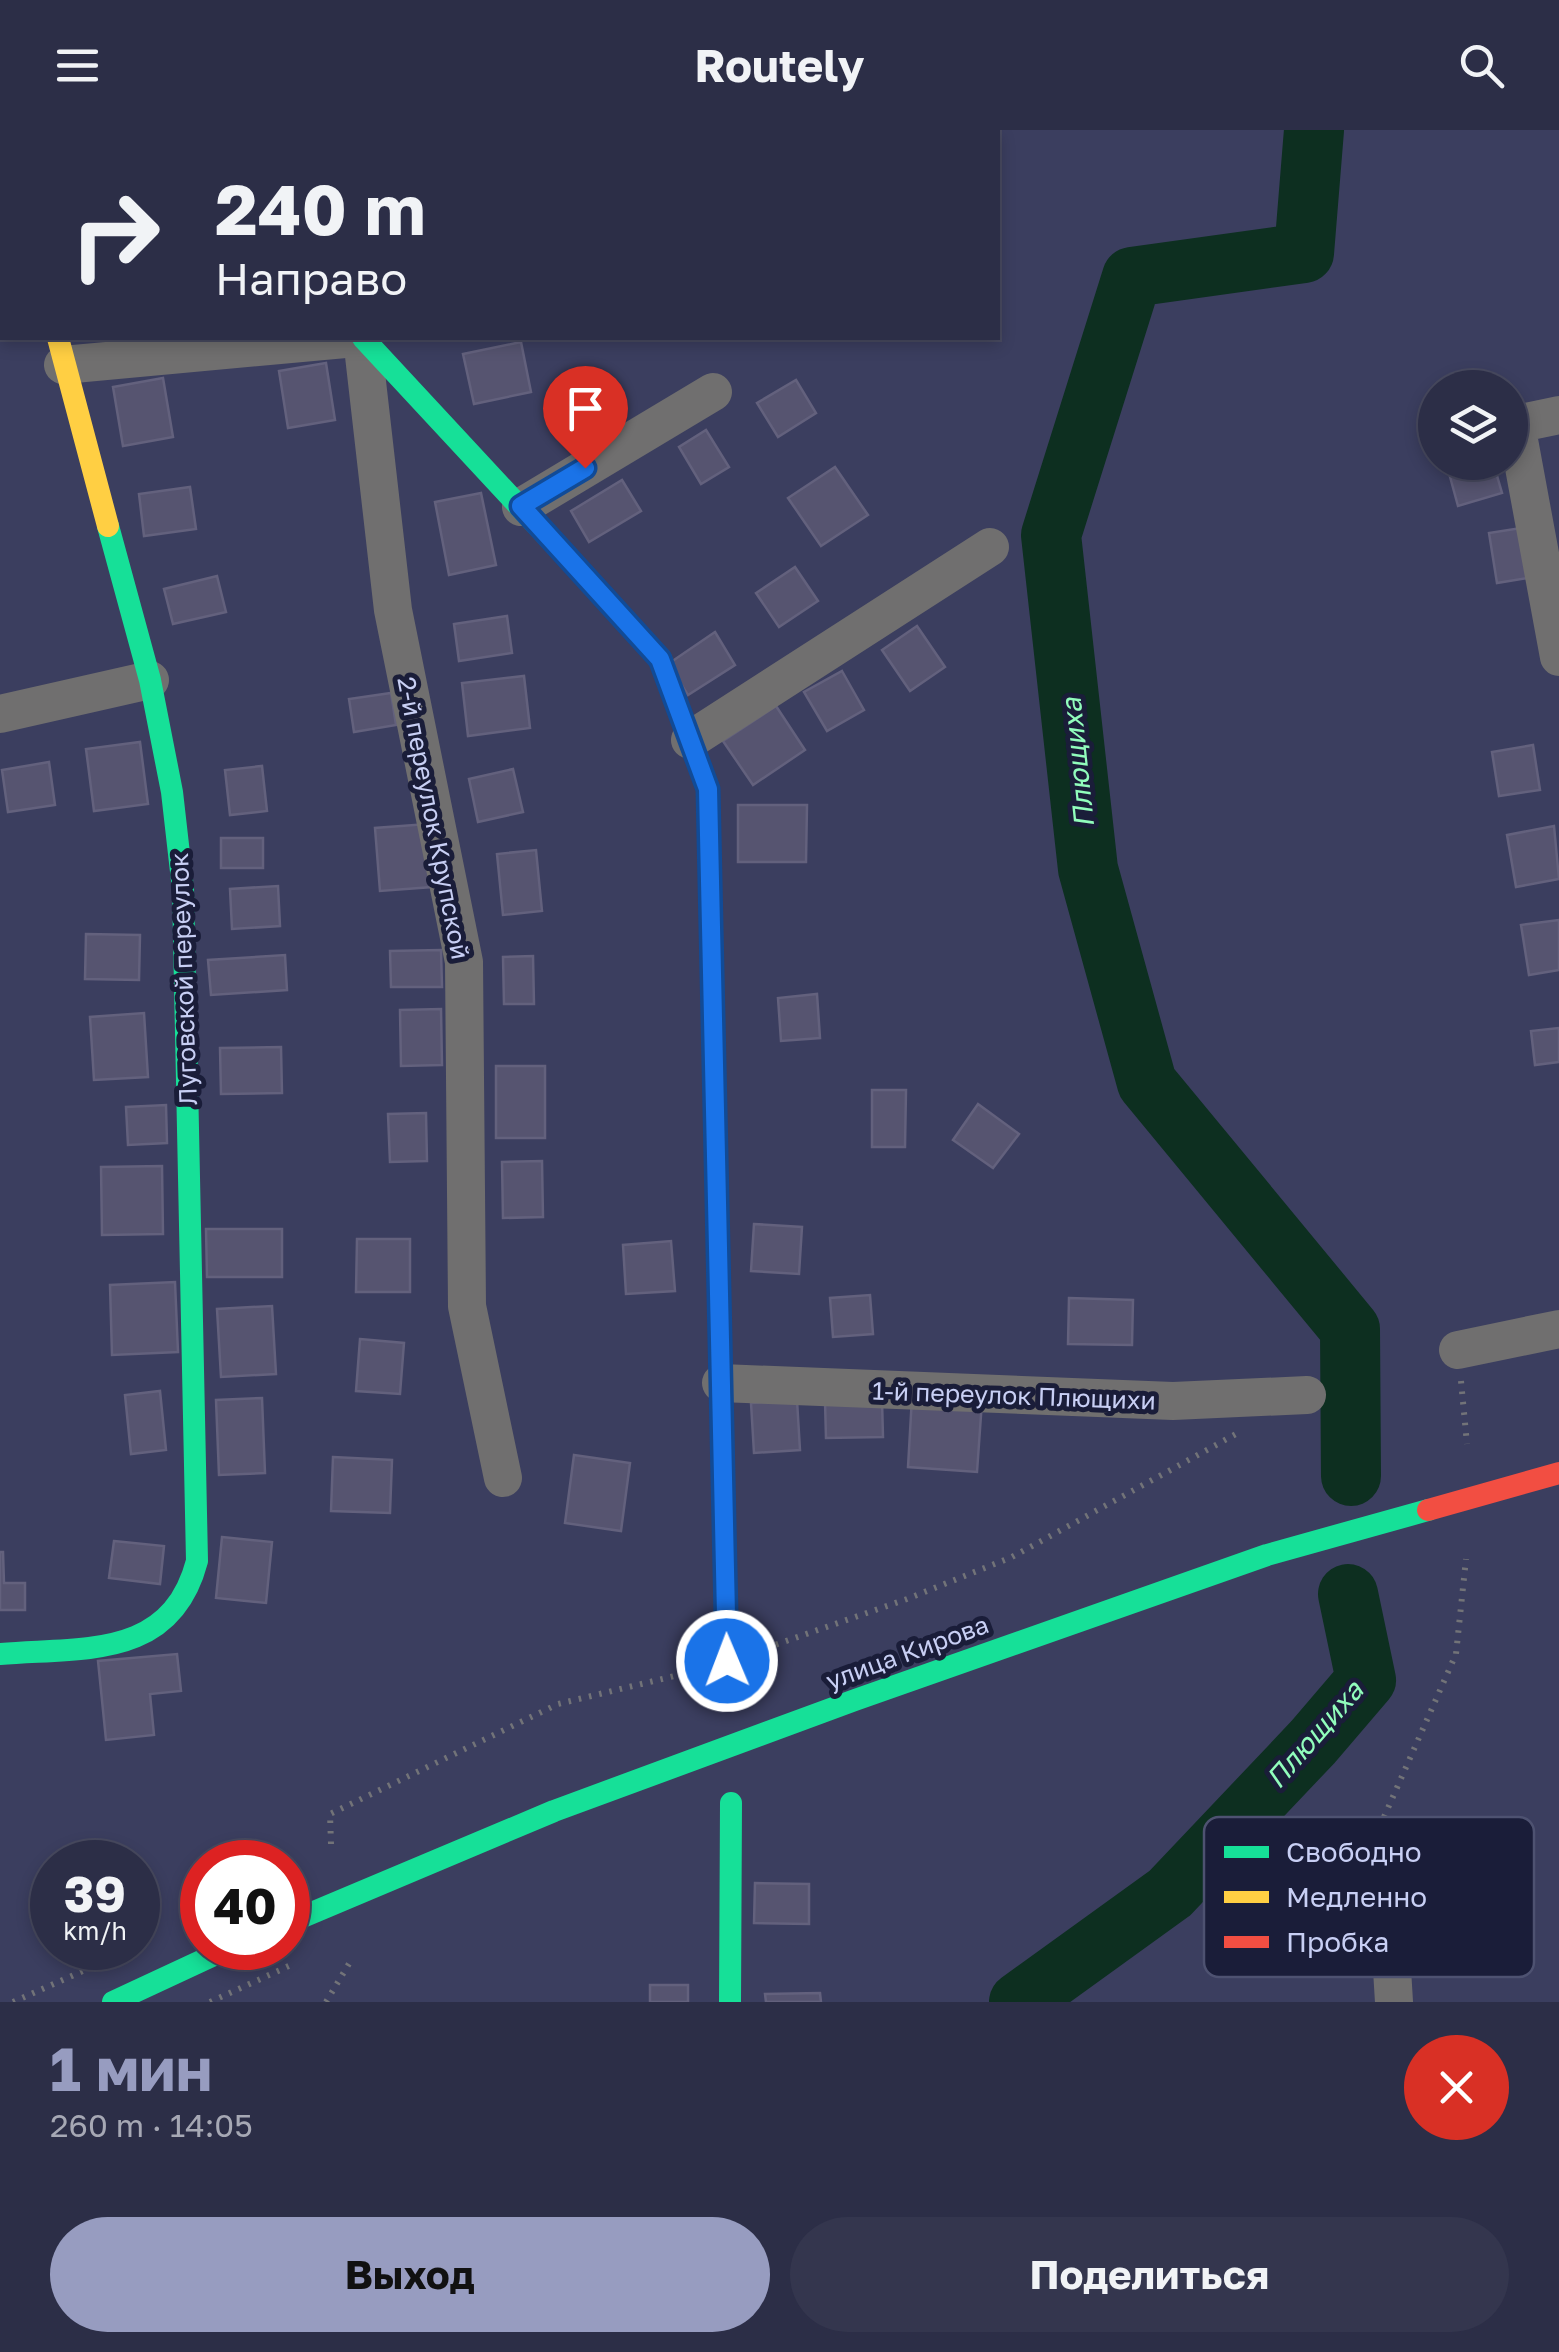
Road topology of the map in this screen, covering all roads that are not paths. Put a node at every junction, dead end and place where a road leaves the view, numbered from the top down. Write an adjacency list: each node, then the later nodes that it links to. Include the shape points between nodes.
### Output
1 (314, 340): 4 (street)
2 (360, 340): 18 (street, 2-й переулок Крупской, via 393,610 464,962 467,1306)
3 (362, 340): 7 (street)
4 (61, 351): 10 (street, Луговской переулок)
5 (713, 392): 7 (street)
6 (1559, 414): 9 (street, via 1516,424)
7 (521, 506): 12 (street, via 660,659)
8 (990, 548): 12 (street)
9 (1559, 656)
10 (150, 680): 11 (street); 19 (street, Луговской переулок, via 183,890 197,1561 184,1598 161,1625 106,1643)
11 (0, 714)
12 (690, 740): 15 (street, via 708,789)
13 (1559, 1329): 14 (street)
14 (1458, 1350)
15 (721, 1383): 16 (street, 1-й переулок Плющихи, via 1173,1401); 20 (street)
16 (1307, 1395)
17 (1559, 1473): 22 (street, улица Кирова, bridge, via 1268,1555 854,1700 554,1812)
18 (503, 1478)
19 (0, 1654)
20 (728, 1673)
21 (730, 1804): 26 (street)
22 (310, 1914)
23 (182, 1970): 25 (street)
24 (1392, 1977): 27 (street)
25 (113, 2002)
26 (730, 2002)
27 (1394, 2002)

